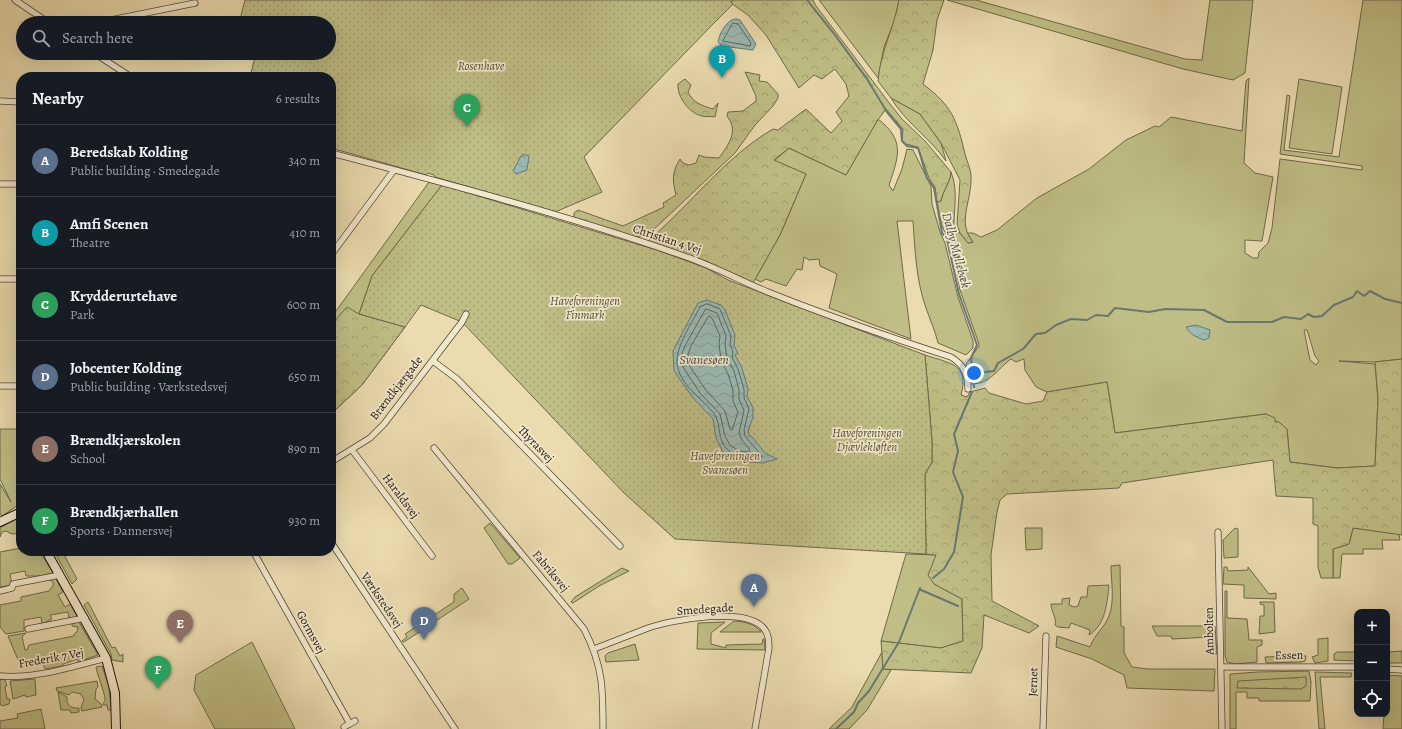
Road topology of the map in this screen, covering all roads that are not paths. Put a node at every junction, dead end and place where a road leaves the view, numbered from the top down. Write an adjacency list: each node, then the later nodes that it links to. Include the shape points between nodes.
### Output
1 (15, 0): 3 (street)
2 (195, 3): 4 (street)
3 (38, 16)
4 (131, 16)
5 (105, 60): 6 (street)
6 (123, 72)
7 (0, 101): 8 (street)
8 (16, 102)
9 (336, 154): 10 (street, Christian 4 Vej)
10 (394, 170): 13 (street); 20 (street, Christian 4 Vej, via 537,209 710,265 738,280 806,307 951,357 965,370)
11 (0, 184): 12 (street)
12 (16, 184)
13 (336, 242)
14 (0, 279): 15 (street)
15 (16, 279)
16 (466, 314): 17 (street, Brændkjærgade)
17 (433, 360): 22 (street, Brændkjærgade, via 384,424 370,438); 27 (street, Thyrasvej, via 457,379)
18 (0, 386): 19 (street)
19 (16, 386)
20 (968, 389)
21 (434, 448): 37 (street, Fabriksvej, via 569,609 584,629)
22 (352, 450): 23 (street, Brændkjærgade); 31 (street, Haraldsvej)
23 (336, 459)
24 (16, 514): 25 (street)
25 (0, 522)
26 (1218, 532): 39 (street, Ambolten)
27 (620, 546)
28 (336, 550): 46 (street, Værkstedsvej)
29 (49, 556): 32 (street)
30 (256, 556): 44 (street, Gormsvej, via 352,722)
31 (432, 556)
32 (60, 574): 33 (street, via 13,584 12,588); 34 (street)
33 (0, 591)
34 (84, 618): 35 (street); 38 (street)
35 (28, 629)
36 (1046, 636): 49 (street, Jernet)
37 (594, 649): 47 (street, Fabriksvej, via 602,684); 48 (street, Smedegade, via 649,628 682,619 730,617 754,620 765,629 769,648)
38 (106, 658): 43 (street, Frederik 7 Vej, via 49,672); 45 (street, via 115,694)
39 (1221, 667): 40 (street, Essen); 50 (street, Ambolten)
40 (1354, 667)
41 (1390, 669): 42 (street)
42 (1402, 670)
43 (0, 676)
44 (344, 727)
45 (116, 729)
46 (455, 729)
47 (603, 729)
48 (755, 729)
49 (1043, 729)
50 (1222, 729)

